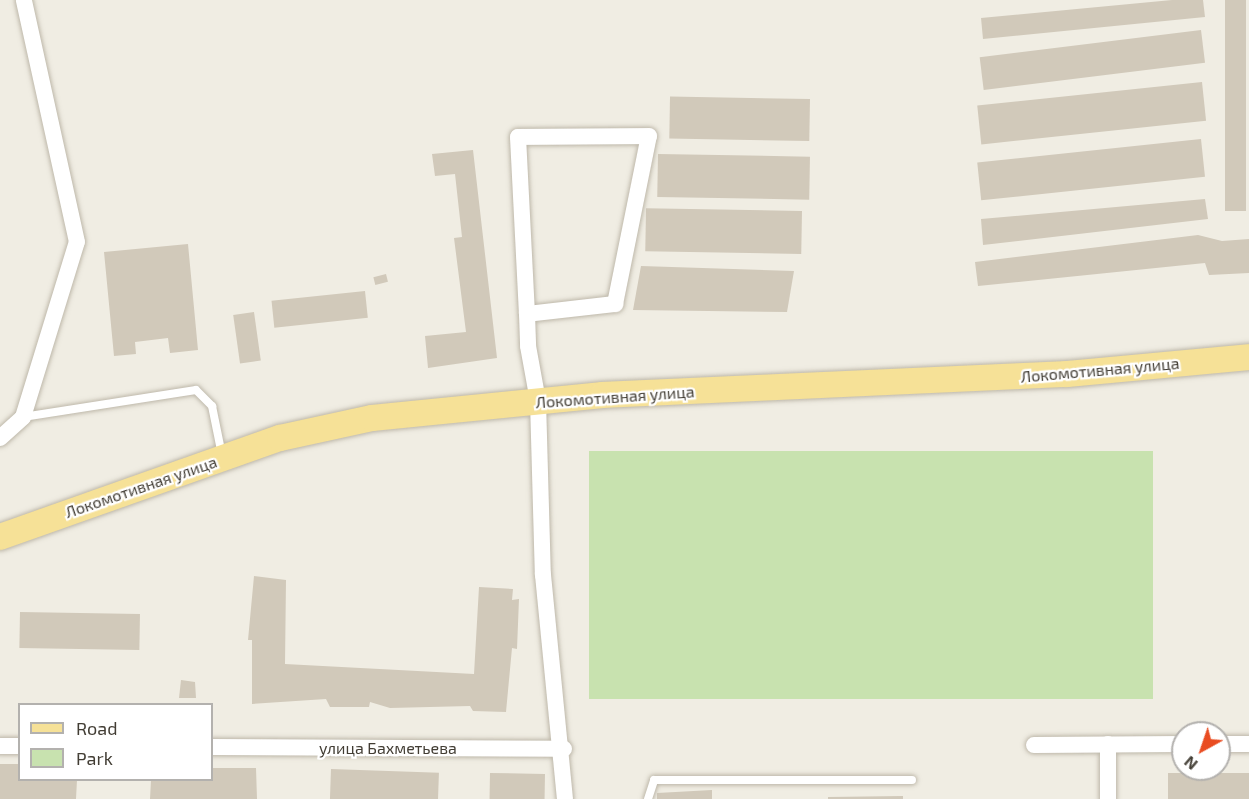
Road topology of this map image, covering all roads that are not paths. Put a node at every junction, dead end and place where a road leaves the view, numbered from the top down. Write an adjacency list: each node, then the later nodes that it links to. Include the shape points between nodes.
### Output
1 (24, 0): 5 (street, via 76,242)
2 (526, 314): 2 (street, via 518,137 649,136 615,304); 4 (street)
3 (1249, 357): 4 (main road, Локомотивная улица, via 1067,374)
4 (538, 401): 7 (main road, Локомотивная улица, via 372,418 280,438); 17 (street, via 543,575)
5 (23, 417): 6 (street); 7 (lane, via 196,390 212,406)
6 (0, 438)
7 (222, 458): 8 (main road, Локомотивная улица)
8 (0, 537)
9 (1108, 744): 10 (street); 13 (street); 21 (street)
10 (1171, 744)
11 (1231, 744): 12 (street)
12 (1249, 744)
13 (1034, 745)
14 (0, 746): 15 (street)
15 (18, 746)
16 (213, 747): 17 (street, улица Бахметьева)
17 (564, 749): 19 (street)
18 (912, 780): 20 (lane, via 654,780)
19 (565, 799)
20 (648, 799)
21 (1108, 799)

